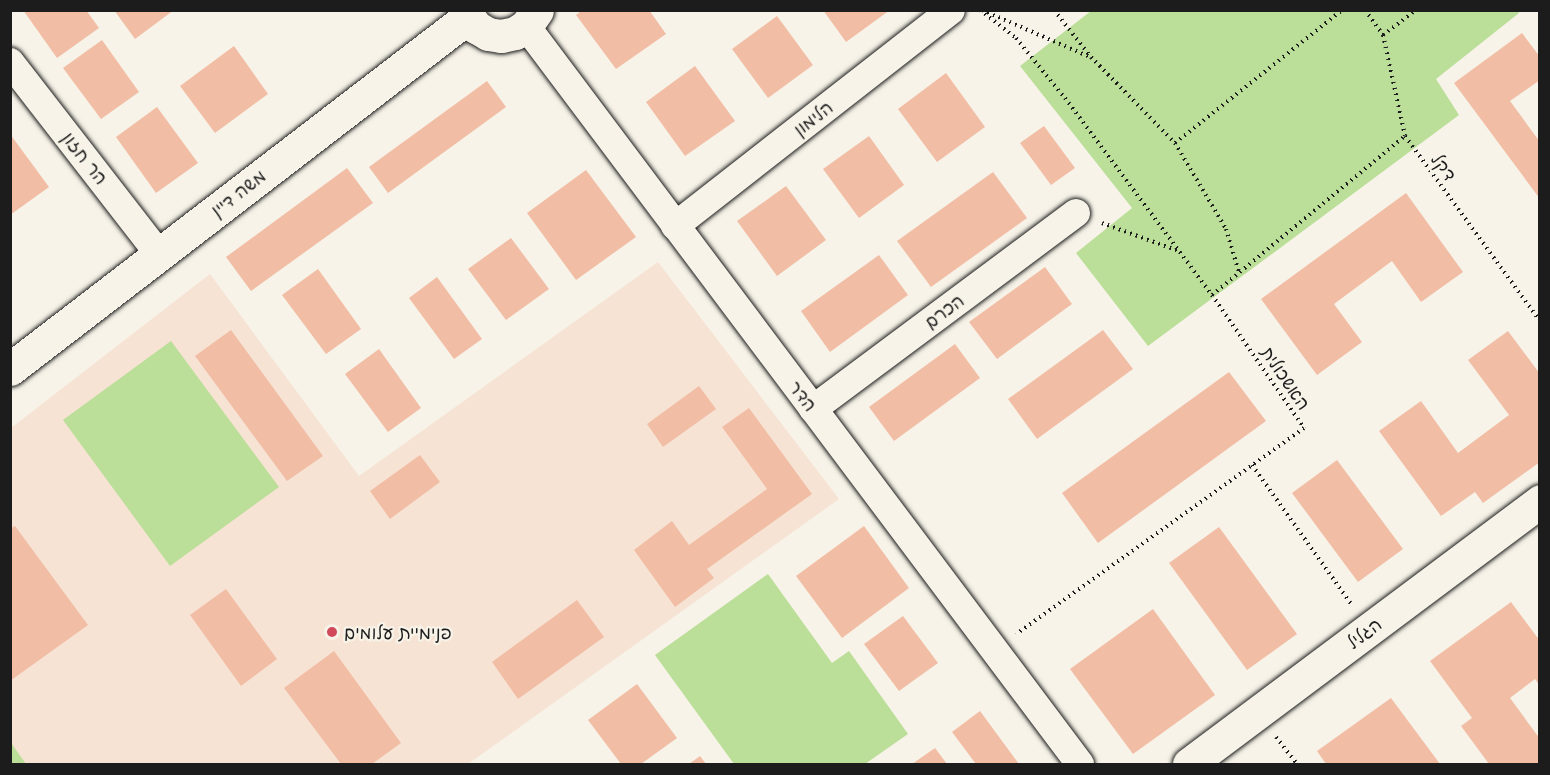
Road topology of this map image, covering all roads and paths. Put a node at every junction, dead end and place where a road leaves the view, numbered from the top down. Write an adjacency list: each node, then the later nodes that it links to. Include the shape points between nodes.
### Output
1 (951, 10): 15 (street, הלימון)
2 (981, 10): 10 (path); 16 (path, via 1016,38)
3 (1054, 10): 10 (path)
4 (1342, 10): 13 (path)
5 (1365, 10): 9 (path, דקל)
6 (1416, 10): 9 (path)
7 (465, 14): 8 (street, via 488,34 515,33); 17 (street, משה דיין)
8 (532, 18): 15 (street, הדר)
9 (1383, 35): 12 (path, דקל)
10 (1090, 57): 13 (path)
11 (10, 62): 17 (street, הר חזון)
12 (1405, 136): 18 (path); 20 (path, דקל)
13 (1175, 143): 18 (path, via 1226,229)
14 (1076, 213): 16 (path); 22 (street, הכרם)
15 (675, 226): 22 (street, הדר)
16 (1179, 251): 19 (path)
17 (159, 254): 21 (street, משה דיין)
18 (1239, 272): 19 (path)
19 (1212, 295): 23 (path, האשכולית, via 1304,428)
20 (1539, 321)
21 (10, 369)
22 (813, 409): 26 (street, הדר)
23 (1252, 465): 25 (path); 26 (path, האשכולית)
24 (1539, 501): 25 (street, הגליל)
25 (1369, 629): 28 (street, הגליל)
26 (994, 649): 27 (street, הדר)
27 (1080, 765)
28 (1189, 765)

